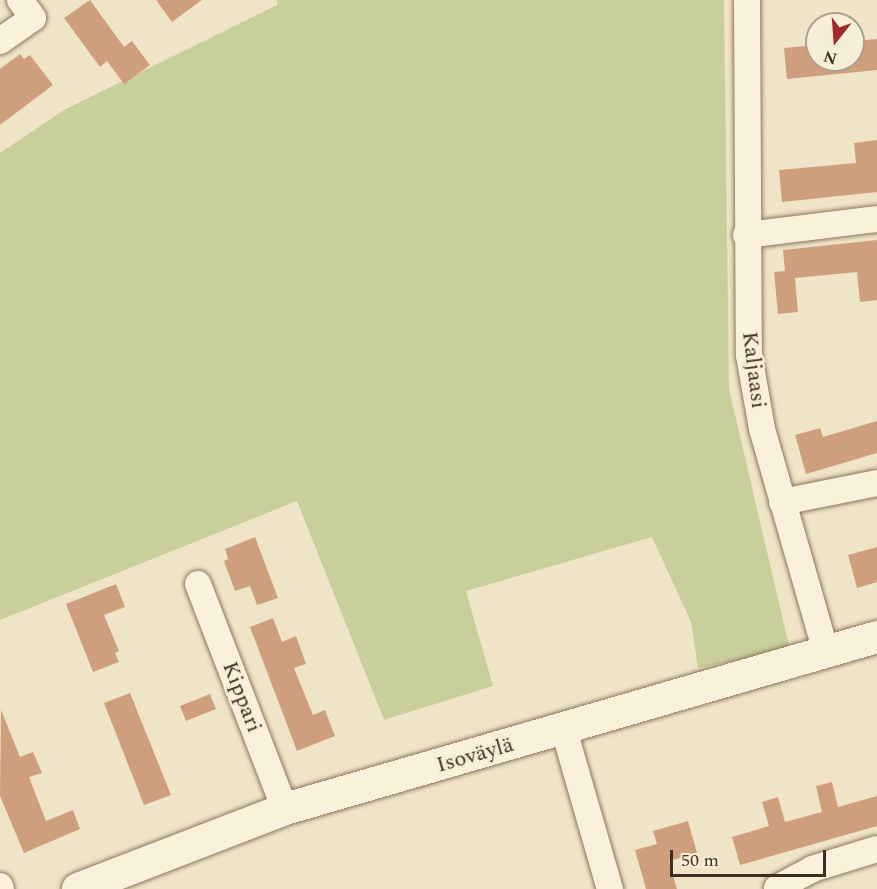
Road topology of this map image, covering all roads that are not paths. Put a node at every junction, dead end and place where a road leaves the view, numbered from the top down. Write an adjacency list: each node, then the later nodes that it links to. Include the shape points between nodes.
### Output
1 (20, 0): 3 (street, via 33,18)
2 (747, 0): 5 (street, Kaljaasi)
3 (0, 41)
4 (877, 219): 5 (street)
5 (746, 235): 7 (street, Kaljaasi, via 749,355 762,429)
6 (877, 483): 7 (street)
7 (782, 502): 10 (street, Kaljaasi)
8 (198, 584): 12 (street, Kippari)
9 (877, 637): 10 (street, Isoväylä)
10 (826, 652): 11 (street, Isoväylä)
11 (564, 730): 12 (street, Isoväylä); 16 (street)
12 (285, 809): 15 (street, Isoväylä)
13 (877, 849): 14 (street, via 812,869)
14 (777, 888)
15 (78, 889)
16 (610, 889)

